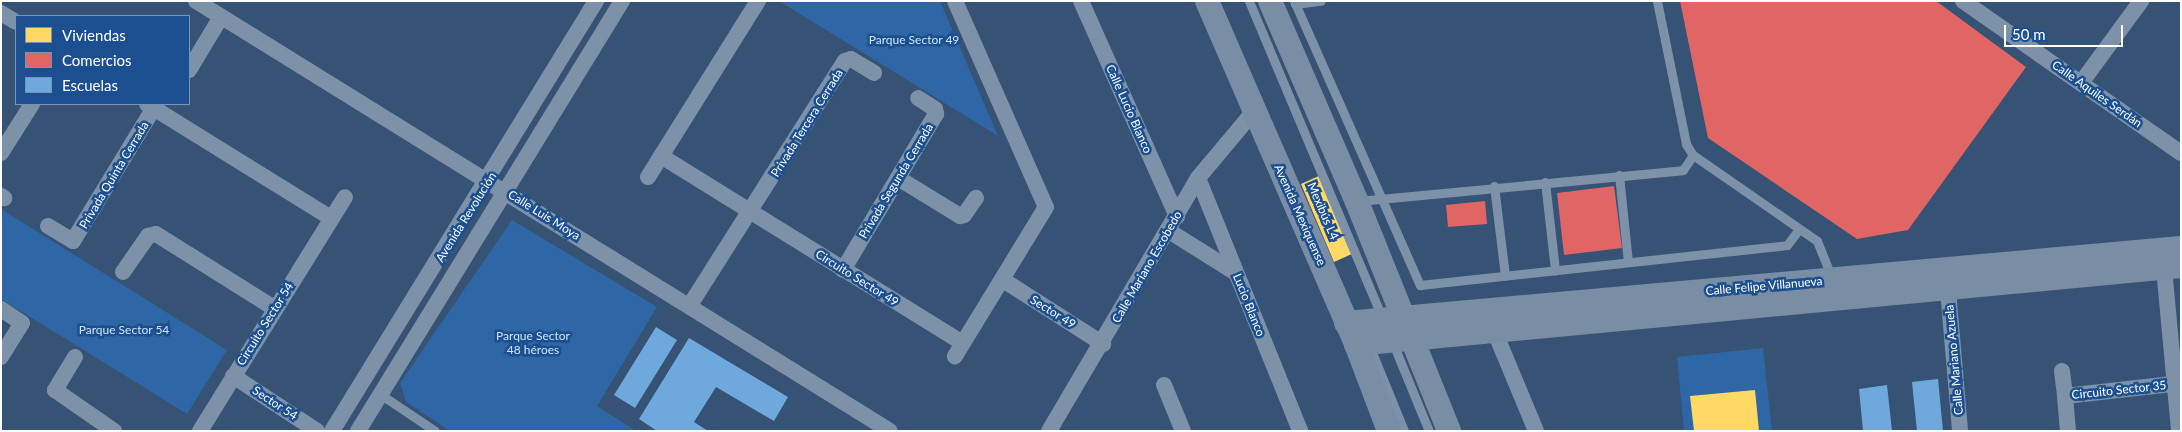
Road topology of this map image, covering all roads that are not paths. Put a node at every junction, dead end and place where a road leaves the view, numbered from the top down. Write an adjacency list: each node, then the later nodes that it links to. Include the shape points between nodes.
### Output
1 (196, 1): 16 (street, Calle Luis Moya)
2 (596, 1): 35 (street, Avenida Revolución)
3 (622, 1): 38 (street, Avenida Revolución)
4 (758, 1): 29 (street)
5 (955, 1): 56 (street, via 1046,207)
6 (1081, 1): 45 (street, Calle Lucio Blanco)
7 (1207, 1): 25 (main road, Avenida Mexiquense)
8 (1249, 1): 63 (lane, Mexibús L4)
9 (1270, 1): 18 (main road)
10 (1321, 1): 14 (lane)
11 (1657, 1): 28 (lane, via 1686,144)
12 (1963, 1): 21 (street, Calle Aquiles Serdán)
13 (2141, 1): 21 (street)
14 (1294, 3): 18 (lane)
15 (1, 13): 17 (street)
16 (221, 17): 19 (street); 35 (street, Calle Luis Moya)
17 (15, 21)
18 (1298, 38): 39 (lane); 42 (main road)
19 (190, 68)
20 (874, 73): 43 (street, Privada Tercera Cerrada, via 851,59 845,61)
21 (2081, 83): 27 (street, Calle Aquiles Serdán)
22 (918, 98): 32 (street, Privada Segunda Cerrada, via 936,112)
23 (31, 105): 26 (street)
24 (158, 107): 44 (street); 46 (street, Privada Quinta Cerrada, via 74,241)
25 (1254, 111): 33 (street, Calle Mariano Escobedo); 64 (main road, Avenida Mexiquense)
26 (1, 153)
27 (2181, 153)
28 (1694, 155): 30 (lane, via 1683,170); 47 (lane)
29 (661, 156): 31 (street); 43 (street, Circuito Sector 49)
30 (1619, 176): 36 (lane); 49 (lane)
31 (648, 177)
32 (898, 178): 41 (street, via 960,216); 51 (street, Privada Segunda Cerrada)
33 (1198, 178): 45 (street, Calle Mariano Escobedo); 54 (street, Lucio Blanco)
34 (1297, 180): 58 (lane, Mexibús L4)
35 (488, 181): 38 (street, Calle Luis Moya); 78 (street, Avenida Revolución)
36 (1545, 182): 37 (lane); 52 (lane)
37 (1494, 186): 39 (lane); 55 (lane)
38 (506, 192): 60 (street, Calle Luis Moya); 73 (street, Avenida Revolución)
39 (1381, 196): 42 (lane); 55 (lane, via 1420,285)
40 (345, 197): 44 (street, Circuito Sector 54)
41 (976, 198)
42 (1357, 202): 63 (main road)
43 (751, 212): 51 (street, Circuito Sector 49); 60 (street)
44 (331, 218): 61 (street, Circuito Sector 54)
45 (1173, 224): 54 (street); 66 (street, Calle Mariano Escobedo)
46 (48, 226)
47 (1799, 229): 49 (lane, via 1787,245); 57 (lane, via 1817,241)
48 (2181, 248): 57 (main road, Calle Felipe Villanueva)
49 (1628, 262): 52 (lane)
50 (2172, 267): 59 (main road, Calle Felipe Villanueva); 71 (street, Circuito Sector 35)
51 (843, 270): 56 (street, Circuito Sector 49, via 959,350)
52 (1555, 270): 55 (lane)
53 (123, 272): 61 (street, via 148,236 156,234)
54 (1236, 273): 84 (street, Lucio Blanco)
55 (1505, 275)
56 (1003, 280): 66 (street, Sector 49)
57 (1834, 280): 63 (main road, Calle Felipe Villanueva)
58 (1343, 287)
59 (1948, 290): 65 (main road, Calle Felipe Villanueva); 90 (street, Calle Mariano Azuela)
60 (690, 305): 81 (street, Calle Luis Moya)
61 (274, 308): 70 (street, Circuito Sector 54)
62 (1, 309): 67 (street, via 22,323)
63 (1397, 328): 64 (main road, Calle Felipe Villanueva); 65 (main road, Calle Felipe Villanueva); 87 (lane, Mexibús L4); 88 (main road)
64 (1357, 329): 85 (main road, Avenida Mexiquense); 86 (lane)
65 (1494, 330): 89 (street)
66 (1103, 344): 82 (street, Calle Mariano Escobedo)
67 (1, 357)
68 (74, 357): 75 (street, via 54,390)
69 (2062, 371): 74 (street, Circuito Sector 35)
70 (233, 376): 76 (street, Circuito Sector 54); 77 (street, Sector 54)
71 (2178, 384): 74 (street, Circuito Sector 35); 92 (street)
72 (1164, 385): 83 (street)
73 (380, 394): 79 (street, Avenida Revolución); 80 (lane)
74 (2065, 396): 91 (street, Circuito Sector 35)
75 (114, 431)
76 (200, 431)
77 (318, 431)
78 (332, 431)
79 (358, 431)
80 (436, 431)
81 (890, 431)
82 (1049, 431)
83 (1183, 431)
84 (1300, 431)
85 (1389, 431)
86 (1404, 431)
87 (1429, 431)
88 (1449, 431)
89 (1536, 431)
90 (1960, 431)
91 (2068, 431)
92 (2179, 431)

